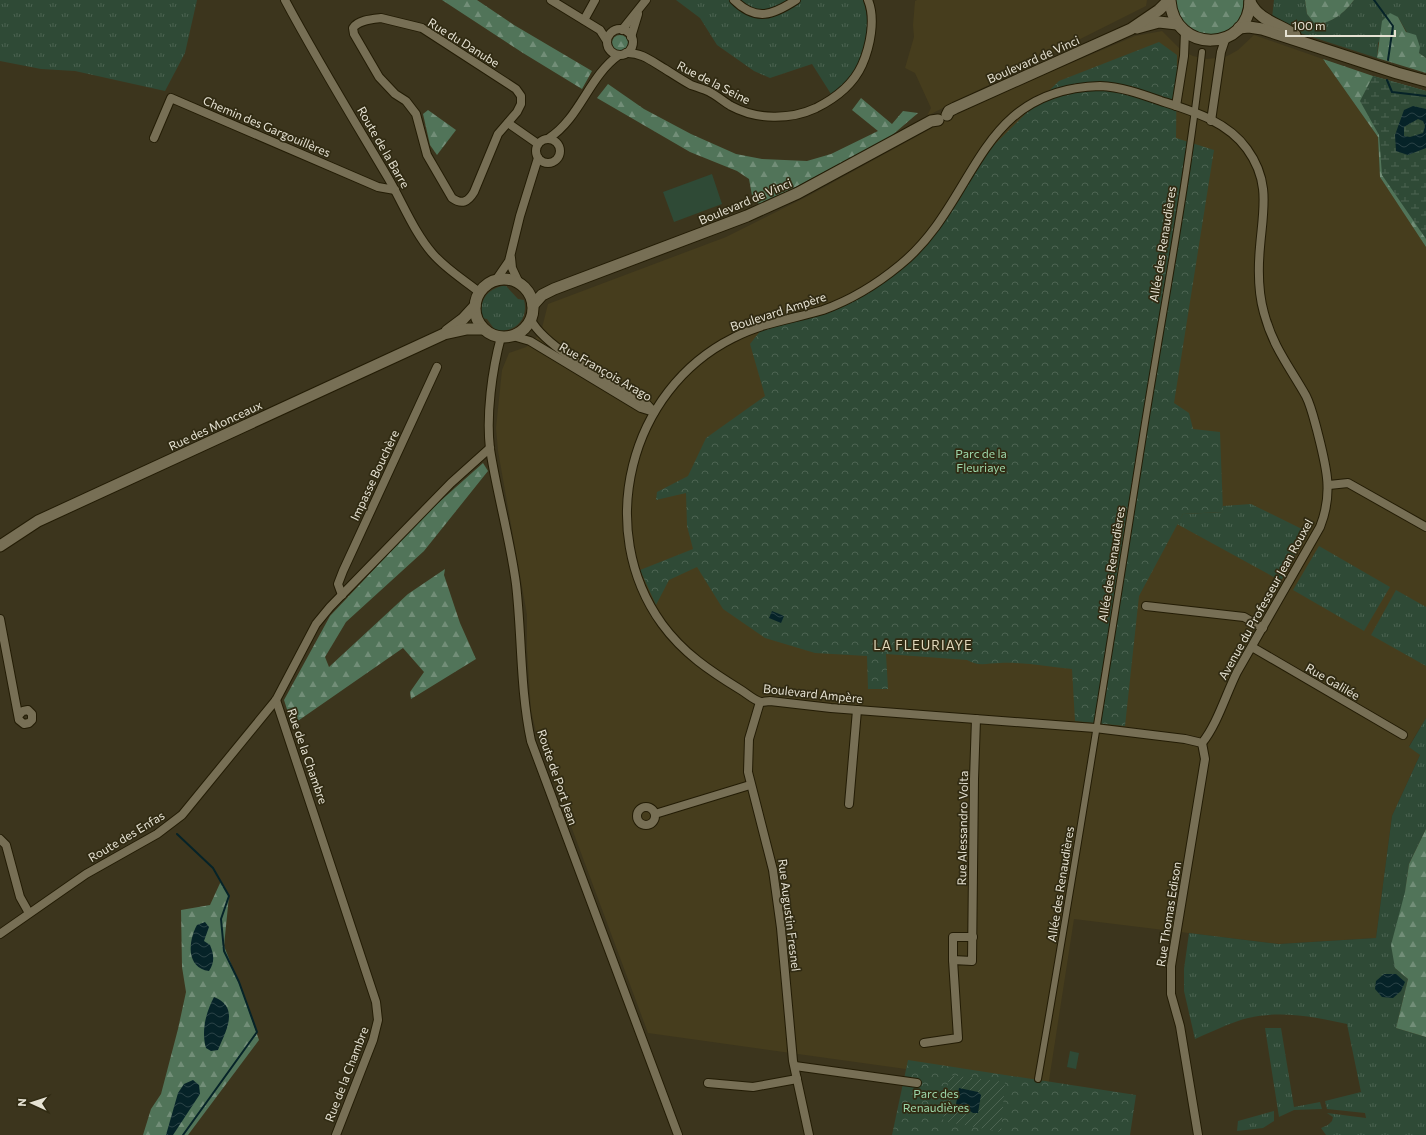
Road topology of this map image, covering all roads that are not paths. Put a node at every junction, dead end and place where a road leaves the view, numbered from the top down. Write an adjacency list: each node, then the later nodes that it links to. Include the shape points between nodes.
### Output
1 (285, 0): 39 (street, Route de la Barre)
2 (551, 0): 10 (street)
3 (595, 0): 10 (street)
4 (734, 0): 5 (street, via 751,12 766,15 781,10)
5 (796, 0)
6 (868, 0): 24 (street, Rue de la Seine, via 871,21 869,44 856,76 848,87 832,99 802,114 773,117 744,112)
7 (1169, 0): 11 (main road, via 1173,16); 13 (main road, Boulevard de Vinci)
8 (1250, 1): 12 (main road, via 1249,12); 20 (main road, via 1259,15 1293,33)
9 (643, 4): 15 (street); 19 (street, via 631,31)
10 (584, 20): 14 (street)
11 (1181, 28): 13 (main road, Boulevard de Vinci, via 1159,22); 17 (main road, Boulevard de Vinci, via 1202,40); 27 (street, via 1184,56)
12 (1239, 28): 17 (main road); 20 (main road, via 1252,27)
13 (1131, 29): 43 (main road, Boulevard de Vinci, via 955,108 943,117 931,121 798,193 747,216)
14 (600, 30): 16 (street); 18 (street)
15 (622, 30): 16 (street); 19 (street)
16 (613, 32): 18 (street)
17 (1226, 37): 29 (street)
18 (607, 41): 21 (street)
19 (632, 41): 23 (street); 24 (street, Rue de la Seine)
20 (1301, 41): 26 (main road)
21 (610, 51): 23 (street); 25 (street)
22 (1202, 52): 28 (street, Allée des Renaudières)
23 (623, 54): 24 (street, Rue de la Seine); 25 (street)
24 (640, 55)
25 (600, 74): 31 (street)
26 (1426, 81)
27 (1176, 106): 28 (street, Boulevard Ampère); 53 (street, Boulevard Ampère, via 1131,91 1100,86 1075,87 1031,104 1016,114 993,138 976,160 956,197 931,234 901,265 847,299 822,310 742,333 718,346 680,376)
28 (1194, 112): 29 (street, Avenue du Professeur Jean Rouxel); 68 (street, Allée des Renaudières)
29 (1211, 121): 55 (street, Avenue du Professeur Jean Rouxel, via 1227,130 1246,147 1262,178 1265,199 1258,271 1263,312 1271,337 1306,397 1319,438)
30 (508, 123): 30 (street, Rue du Danube, via 521,104 516,89 422,28 381,18 356,24 353,28 379,77 386,86 406,101 416,114 427,155 452,198 458,202 470,199 498,134); 34 (street)
31 (566, 123): 33 (street); 35 (street)
32 (154, 138): 39 (street, Chemin des Gargouillères, via 171,98 378,187)
33 (549, 138): 34 (street); 35 (street)
34 (538, 144): 36 (street)
35 (559, 145): 37 (street, via 558,158)
36 (538, 158): 37 (street); 38 (street)
37 (548, 163): 38 (street)
38 (532, 179): 40 (street)
39 (395, 190): 44 (street, Route de la Barre, via 412,223 433,254)
40 (511, 252): 41 (street, via 506,268); 42 (street, via 512,268)
41 (496, 280): 42 (main road, via 509,279); 44 (main road)
42 (523, 286): 43 (main road, Boulevard de Vinci, via 541,292); 45 (main road)
43 (554, 289): 45 (main road, Boulevard de Vinci, via 542,295)
44 (479, 292): 46 (main road)
45 (533, 305): 47 (main road)
46 (475, 306): 48 (main road, via 477,319); 49 (main road, Rue des Monceaux)
47 (531, 320): 50 (main road, via 524,330); 53 (street, Rue François Arago, via 551,344 644,401)
48 (483, 329): 49 (main road, Rue des Monceaux, via 459,330); 51 (main road, via 491,335)
49 (444, 334): 57 (main road, Rue des Monceaux, via 38,522)
50 (513, 336): 51 (main road); 53 (street, Rue François Arago, via 530,341 641,408)
51 (501, 337): 54 (street, Route de Port Jean, via 489,416)
52 (437, 367): 58 (street, Impasse Bouchère, via 343,571 338,584)
53 (654, 412): 64 (street, Boulevard Ampère, via 635,454 627,491 626,528 637,576 645,597 674,640 711,672)
54 (490, 448): 58 (street, Rue de la Chambre, via 451,483); 86 (street, Route de Port Jean, via 516,583 525,709 532,741)
55 (1329, 485): 56 (street, via 1348,483); 61 (street, Avenue du Professeur Jean Rouxel, via 1326,512 1320,527)
56 (1426, 527)
57 (0, 546)
58 (342, 595): 63 (street, Rue de la Chambre, via 316,624)
59 (1146, 606): 61 (street, via 1244,617)
60 (0, 619): 66 (street)
61 (1263, 628): 62 (street, Avenue du Professeur Jean Rouxel)
62 (1252, 647): 69 (street, Rue Galilée); 70 (street, Avenue du Professeur Jean Rouxel, via 1226,693 1214,725)
63 (276, 700): 75 (street, Route des Enfas, via 182,815 157,834 86,874); 85 (street, Rue de la Chambre, via 376,1002 378,1020 373,1040)
64 (760, 702): 65 (street, Boulevard Ampère); 71 (street, Rue Augustin Fresnel, via 749,739)
65 (857, 710): 67 (street, Boulevard Ampère); 72 (street)
66 (19, 715)
67 (976, 719): 68 (street, Boulevard Ampère); 77 (street, Rue Alessandro Volta)
68 (1095, 728): 70 (street); 82 (street, Allée des Renaudières)
69 (1403, 735)
70 (1202, 743): 88 (street, Rue Thomas Edison, via 1205,759 1171,966 1171,994 1180,1026)
71 (750, 785): 73 (street); 80 (street, Rue Augustin Fresnel, via 769,848 777,894)
72 (849, 804)
73 (655, 814)
74 (0, 839): 75 (street, via 6,845 20,897)
75 (29, 913): 76 (street, Route des Enfas)
76 (0, 934)
77 (973, 938): 78 (street, Rue Alessandro Volta, via 972,960); 78 (street, via 953,937)
78 (953, 960): 79 (street, via 958,1038)
79 (924, 1043)
80 (794, 1066): 81 (street, Rue Augustin Fresnel); 84 (street)
81 (797, 1079): 83 (street, via 753,1087); 87 (street, Rue Augustin Fresnel)
82 (1038, 1079)
83 (708, 1083)
84 (917, 1083)
85 (336, 1135)
86 (678, 1135)
87 (809, 1135)
88 (1198, 1135)

